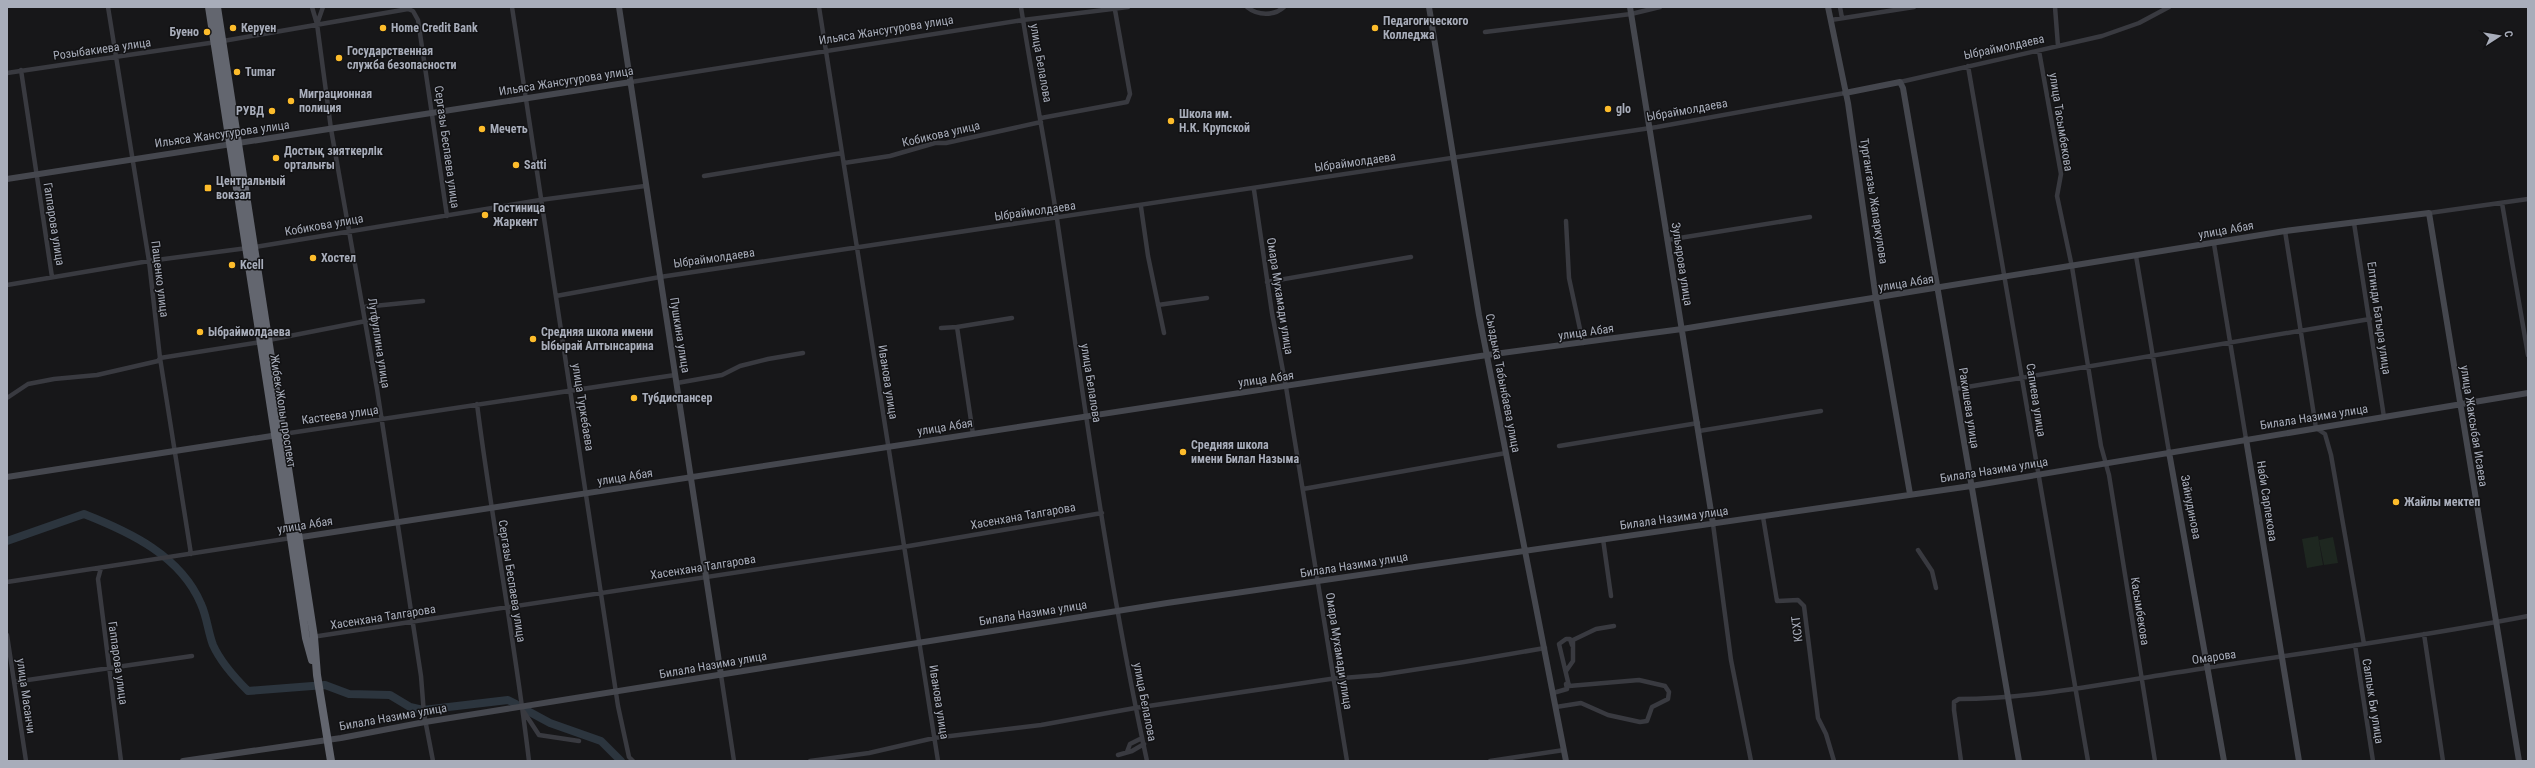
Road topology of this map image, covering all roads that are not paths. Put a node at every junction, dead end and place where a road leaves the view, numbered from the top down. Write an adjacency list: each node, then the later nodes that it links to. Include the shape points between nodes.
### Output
1 (108, 7): 32 (street, Пащенко улица)
2 (209, 7): 28 (highway, Жибек Жолы проспект)
3 (217, 7): 28 (highway, Жибек Жолы проспект)
4 (312, 7): 26 (street, Лутфуллина улица)
5 (323, 7): 26 (street, Лутфуллина улица)
6 (512, 7): 39 (street, улица Туркебаева)
7 (619, 7): 36 (street, Пушкина улица)
8 (819, 7): 31 (street, Иванова улица)
9 (1021, 7): 24 (street, улица Белалова)
10 (1128, 7): 20 (street, Ильяса Жансугурова улица)
11 (1247, 7): 12 (street, via 1259,14 1267,14)
12 (1284, 7)
13 (1430, 7): 47 (street, Сыздыка Табынбаева улица)
14 (1660, 7): 21 (street)
15 (1828, 7): 25 (street, Тургангазы Жапаркулова)
16 (1840, 7): 23 (street)
17 (1914, 7): 23 (street)
18 (2054, 7): 29 (street)
19 (2169, 7): 29 (street, Ыбраймолдаева, via 2151,17 2102,36)
20 (1115, 10): 24 (street, Ильяса Жансугурова улица); 41 (street, Кобикова улица, via 1130,94 1127,102)
21 (1630, 10): 27 (street); 42 (street, Зульярова улица)
22 (413, 11): 26 (street, Розыбакиева улица, via 408,9); 40 (street, Сергазы Беспаева улица, via 418,20)
23 (1842, 18): 25 (street)
24 (1023, 20): 31 (street, Ильяса Жансугурова улица); 41 (street, улица Белалова)
25 (1831, 20): 38 (street, Тургангазы Жапаркулова)
26 (317, 24): 28 (street, Розыбакиева улица); 43 (street, Лутфуллина улица)
27 (1485, 32)
28 (219, 42): 32 (street, Розыбакиева улица); 44 (highway, Жибек Жолы проспект)
29 (2058, 46): 30 (street, Ыбраймолдаева)
30 (2039, 50): 33 (street, Ыбраймолдаева); 73 (street, улица Тасымбекова, via 2060,174 2057,196)
31 (826, 51): 36 (street, Ильяса Жансугурова улица); 45 (street, Иванова улица)
32 (115, 57): 34 (street, Розыбакиева улица); 46 (street, Пащенко улица)
33 (1968, 66): 37 (street, Ыбраймолдаева); 76 (street, Сапиева улица)
34 (21, 70): 35 (street, Розыбакиева улица); 49 (street, Гаппарова улица)
35 (7, 73)
36 (630, 82): 39 (street, Ильяса Жансугурова улица); 52 (street, Пушкина улица)
37 (1900, 82): 38 (street, Ыбраймолдаева); 79 (street, Ракишева улица)
38 (1845, 92): 42 (street, Ыбраймолдаева); 82 (street, Тургангазы Жапаркулова)
39 (526, 99): 40 (street, Ильяса Жансугурова улица); 55 (street, улица Туркебаева)
40 (432, 114): 43 (street, Ильяса Жансугурова улица); 59 (street, Сергазы Беспаева улица)
41 (1041, 120): 48 (street, Кобикова улица, via 890,156); 61 (street, улица Белалова)
42 (1651, 128): 47 (street, Ыбраймолдаева); 66 (street, Зульярова улица)
43 (331, 129): 44 (street, Ильяса Жансугурова улица); 64 (street, Лутфуллина улица)
44 (234, 142): 46 (street, Ильяса Жансугурова улица); 68 (highway, Жибек Жолы проспект)
45 (842, 153): 48 (street, Иванова улица); 50 (street)
46 (132, 158): 49 (street, Ильяса Жансугурова улица); 72 (street, Пащенко улица)
47 (1455, 158): 53 (street, Ыбраймолдаева); 98 (street, Сыздыка Табынбаева улица)
48 (844, 162): 69 (street, Иванова улица)
49 (36, 175): 51 (street, Ильяса Жансугурова улица); 74 (street, Гаппарова улица)
50 (704, 176)
51 (7, 179)
52 (645, 186): 55 (street, Кобикова улица); 75 (street, Пушкина улица)
53 (1254, 190): 57 (street, Ыбраймолдаева); 77 (street, Омара Мухамади улица)
54 (2528, 199): 56 (street, улица Абая)
55 (540, 200): 59 (street, Кобикова улица); 80 (street, улица Туркебаева)
56 (2502, 203): 58 (street, улица Абая); 100 (street)
57 (1141, 207): 61 (street, Ыбраймолдаева); 84 (street)
58 (2428, 213): 63 (street, улица Абая); 112 (street, улица Жаксыбая Исаева)
59 (447, 216): 64 (street, Кобикова улица)
60 (1810, 217): 66 (street)
61 (1056, 219): 69 (street, Ыбраймолдаева); 114 (street, улица Белалова)
62 (1566, 221): 95 (street, via 1570,278)
63 (2354, 223): 65 (street, улица Абая); 87 (street, Елтинди Батыра улица)
64 (350, 230): 68 (street, Кобикова улица); 85 (street, Лутфуллина улица)
65 (2285, 232): 67 (street, улица Абая); 92 (street)
66 (1667, 240): 91 (street, Зульярова улица)
67 (2214, 244): 70 (street, улица Абая); 96 (street, Наби Сарпекова)
68 (251, 247): 72 (street, Кобикова улица); 94 (highway, Жибек Жолы проспект)
69 (858, 248): 75 (street, Ыбраймолдаева); 124 (street, Иванова улица)
70 (2136, 256): 73 (street, улица Абая); 99 (street, Зайнудинова)
71 (1411, 257): 77 (street)
72 (149, 261): 74 (street, Кобикова улица); 101 (street, Пащенко улица)
73 (2072, 267): 76 (street, улица Абая); 102 (street, улица Тасымбекова)
74 (52, 277): 78 (street, Кобикова улица)
75 (660, 277): 80 (street, Ыбраймолдаева); 103 (street, Пушкина улица)
76 (2006, 278): 79 (street, улица Абая); 104 (street, Сапиева улица)
77 (1267, 282): 106 (street, Омара Мухамади улица)
78 (7, 285)
79 (1939, 289): 82 (street, улица Абая); 107 (street, Ракишева улица)
80 (556, 296): 108 (street, улица Туркебаева)
81 (1207, 298): 84 (street)
82 (1876, 299): 91 (street, улица Абая); 135 (street, Тургангазы Жапаркулова)
83 (423, 301): 85 (street)
84 (1158, 304): 93 (street)
85 (364, 307): 88 (street, Лутфуллина улица)
86 (1012, 318): 89 (street)
87 (2370, 319): 92 (street); 115 (street, Елтинди Батыра улица)
88 (366, 321): 94 (street); 116 (street, Лутфуллина улица)
89 (957, 327): 90 (street); 120 (street)
90 (941, 328)
91 (1682, 329): 95 (street, улица Абая); 117 (street, Зульярова улица)
92 (2300, 331): 96 (street); 118 (street)
93 (1164, 333)
94 (265, 341): 101 (street); 121 (highway, Жибек Жолы проспект)
95 (1583, 343): 98 (street, улица Абая)
96 (2230, 343): 99 (street); 122 (street, Наби Сарпекова)
97 (803, 353): 105 (street, via 740,366 722,375)
98 (1487, 355): 106 (street, улица Абая); 127 (street, Сыздыка Табынбаева улица)
99 (2153, 355): 102 (street); 126 (street, Зайнудинова)
100 (2528, 355)
101 (160, 358): 110 (street, via 158,361 97,375 28,384); 125 (street, Пащенко улица)
102 (2088, 367): 104 (street); 128 (street, Касымбекова)
103 (675, 375): 105 (street, Пушкина улица); 108 (street, Кастеева улица)
104 (2022, 378): 107 (street); 129 (street, Сапиева улица)
105 (677, 383): 131 (street, Пушкина улица)
106 (1286, 387): 114 (street, улица Абая); 133 (street, Омара Мухамади улица)
107 (1955, 389): 132 (street, Ракишева улица)
108 (571, 391): 111 (street, Кастеева улица); 134 (street, улица Туркебаева)
109 (2528, 393): 112 (street, Билала Назима улица)
110 (7, 398)
111 (477, 404): 116 (street, Кастеева улица); 136 (street, Сергазы Беспаева улица)
112 (2460, 404): 115 (street, Билала Назима улица); 158 (street, улица Жаксыбая Исаева)
113 (1821, 411): 119 (street)
114 (1086, 416): 120 (street, улица Абая); 137 (street, улица Белалова)
115 (2384, 417): 118 (street, Билала Назима улица)
116 (382, 420): 121 (street, Кастеева улица); 139 (street, Лутфуллина улица)
117 (1698, 423): 119 (street, Зульярова улица); 123 (street)
118 (2316, 428): 122 (street, Билала Назима улица); 164 (street, via 2325,434 2331,455)
119 (1699, 431): 140 (street, Зульярова улица)
120 (973, 434): 124 (street, улица Абая)
121 (279, 435): 125 (street, Кастеева улица); 141 (highway, Жибек Жолы проспект)
122 (2246, 439): 126 (street, Билала Назима улица); 169 (street, Наби Сарпекова)
123 (1559, 446)
124 (888, 447): 131 (street, улица Абая); 143 (street, Иванова улица)
125 (176, 450): 130 (street, Кастеева улица); 146 (street, Пащенко улица)
126 (2170, 452): 128 (street, Билала Назима улица); 170 (street, Зайнудинова)
127 (1506, 453): 133 (street); 144 (street, Сыздыка Табынбаева улица)
128 (2106, 464): 129 (street, Билала Назима улица); 174 (street, Касымбекова)
129 (2037, 474): 132 (street, Билала Назима улица); 177 (street, Сапиева улица)
130 (7, 477)
131 (691, 478): 134 (street, улица Абая); 148 (street, Пушкина улица)
132 (1970, 486): 135 (street, Билала Назима улица); 180 (street, Ракишева улица)
133 (1303, 488): 149 (street, Омара Мухамади улица)
134 (587, 494): 136 (street, улица Абая); 152 (street, улица Туркебаева)
135 (1910, 494): 138 (street, Билала Назима улица)
136 (490, 509): 139 (street, улица Абая); 154 (street, Сергазы Беспаева улица)
137 (1102, 513): 143 (street, Хасенхана Талгарова); 155 (street, улица Белалова)
138 (1762, 517): 140 (street, Билала Назима улица); 209 (street, КСХТ, via 1777,601 1798,600 1804,606 1818,718)
139 (396, 523): 141 (street, улица Абая); 157 (street, Лутфуллина улица)
140 (1713, 524): 142 (street, Билала Назима улица); 208 (street, via 1731,660)
141 (294, 538): 146 (street, улица Абая); 162 (highway, Жибек Жолы проспект)
142 (1603, 539): 144 (street, Билала Назима улица); 153 (street)
143 (903, 547): 148 (street, Хасенхана Талгарова); 163 (street, Иванова улица)
144 (1526, 550): 149 (street, Билала Назима улица); 167 (street, Сыздыка Табынбаева улица)
145 (1918, 550): 151 (street, via 1932,571)
146 (192, 554): 147 (street, улица Абая)
147 (101, 568): 150 (street, улица Абая); 171 (street, Гаппарова улица, via 98,579)
148 (705, 577): 152 (street, Хасенхана Талгарова); 173 (street, Пушкина улица)
149 (1318, 581): 155 (street, Билала Назима улица); 175 (street, Омара Мухамади улица)
150 (7, 582)
151 (1936, 588)
152 (603, 592): 154 (street, Хасенхана Талгарова); 178 (street, улица Туркебаева)
153 (1611, 596)
154 (508, 608): 157 (street, Хасенхана Талгарова); 182 (street, Сергазы Беспаева улица)
155 (1119, 611): 163 (street, Билала Назима улица); 183 (street, улица Белалова)
156 (2528, 616): 158 (street, Омарова)
157 (412, 622): 162 (street, Хасенхана Талгарова); 184 (street, Лутфуллина улица)
158 (2496, 622): 160 (street, Омарова); 218 (street, улица Жаксыбая Исаева)
159 (1614, 626): 165 (street, via 1585,633 1573,640)
160 (2424, 634): 164 (street, Омарова); 217 (street)
161 (7, 635): 176 (street, улица Масанчи)
162 (310, 638): 187 (highway, Жибек Жолы проспект)
163 (919, 643): 173 (street, Билала Назима улица); 185 (street, Иванова улица)
164 (2364, 644): 166 (street, Омарова)
165 (1572, 645): 172 (street, via 1573,662); 172 (street, via 1570,639 1559,644)
166 (2355, 645): 169 (street, Омарова); 216 (street, Салпык Би улица)
167 (1545, 648): 175 (street, via 1464,662); 179 (street, Сыздыка Табынбаева улица)
168 (192, 656): 171 (street)
169 (2281, 658): 170 (street, Омарова); 215 (street, Наби Сарпекова)
170 (2208, 668): 174 (street, Омарова); 214 (street, Зайнудинова)
171 (109, 669): 176 (street); 195 (street, Гаппарова улица)
172 (1566, 671): 179 (street, via 1567,689); 181 (street, via 1569,686 1572,688 1617,681 1647,680 1665,686 1669,692 1668,699 1652,707 1647,721 1640,722 1599,713 1581,703)
173 (721, 675): 178 (street, Билала Назима улица); 201 (street, Пушкина улица)
174 (2141, 678): 177 (street, Омарова); 213 (street, Касымбекова)
175 (1334, 679): 183 (street); 205 (street, Омара Мухамади улица)
176 (14, 682): 194 (street, улица Масанчи)
177 (2075, 688): 180 (street, Омарова); 212 (street, Сапиева улица)
178 (617, 693): 182 (street, Билала Назима улица); 200 (street, улица Туркебаева, via 623,732 629,757)
179 (1554, 693): 181 (street, Сыздыка Табынбаева улица)
180 (2007, 697): 210 (street, Омарова, via 1959,699 1954,702); 211 (street, Ракишева улица)
181 (1556, 707): 190 (street, Сыздыка Табынбаева улица)
182 (523, 708): 184 (street, Билала Назима улица); 188 (street, via 539,735); 199 (street, Сергазы Беспаева улица)
183 (1135, 708): 185 (street, via 1014,729 987,730); 186 (street, улица Белалова)
184 (425, 722): 187 (street, Билала Назима улица); 198 (street, Лутфуллина улица)
185 (934, 738): 202 (street, via 869,753); 203 (street, Иванова улица)
186 (1142, 738): 189 (street, улица Белалова); 191 (street, via 1130,744)
187 (328, 740): 193 (street, Билала Назима улица); 197 (highway, Жибек Жолы проспект)
188 (579, 741)
189 (1144, 744): 191 (street); 204 (street, улица Белалова)
190 (1564, 750): 206 (street); 207 (street, Сыздыка Табынбаева улица)
191 (1128, 752): 192 (street)
192 (1118, 755)
193 (222, 758): 196 (street, Билала Назима улица)
194 (26, 761)
195 (121, 761)
196 (183, 761)
197 (331, 761)
198 (433, 761)
199 (529, 761)
200 (633, 761)
201 (734, 761)
202 (810, 761)
203 (938, 761)
204 (1147, 761)
205 (1347, 761)
206 (1490, 761)
207 (1566, 761)
208 (1752, 761)
209 (1834, 761)
210 (1961, 761)
211 (2018, 761)
212 (2088, 761)
213 (2155, 761)
214 (2224, 761)
215 (2298, 761)
216 (2373, 761)
217 (2443, 761)
218 (2519, 761)

